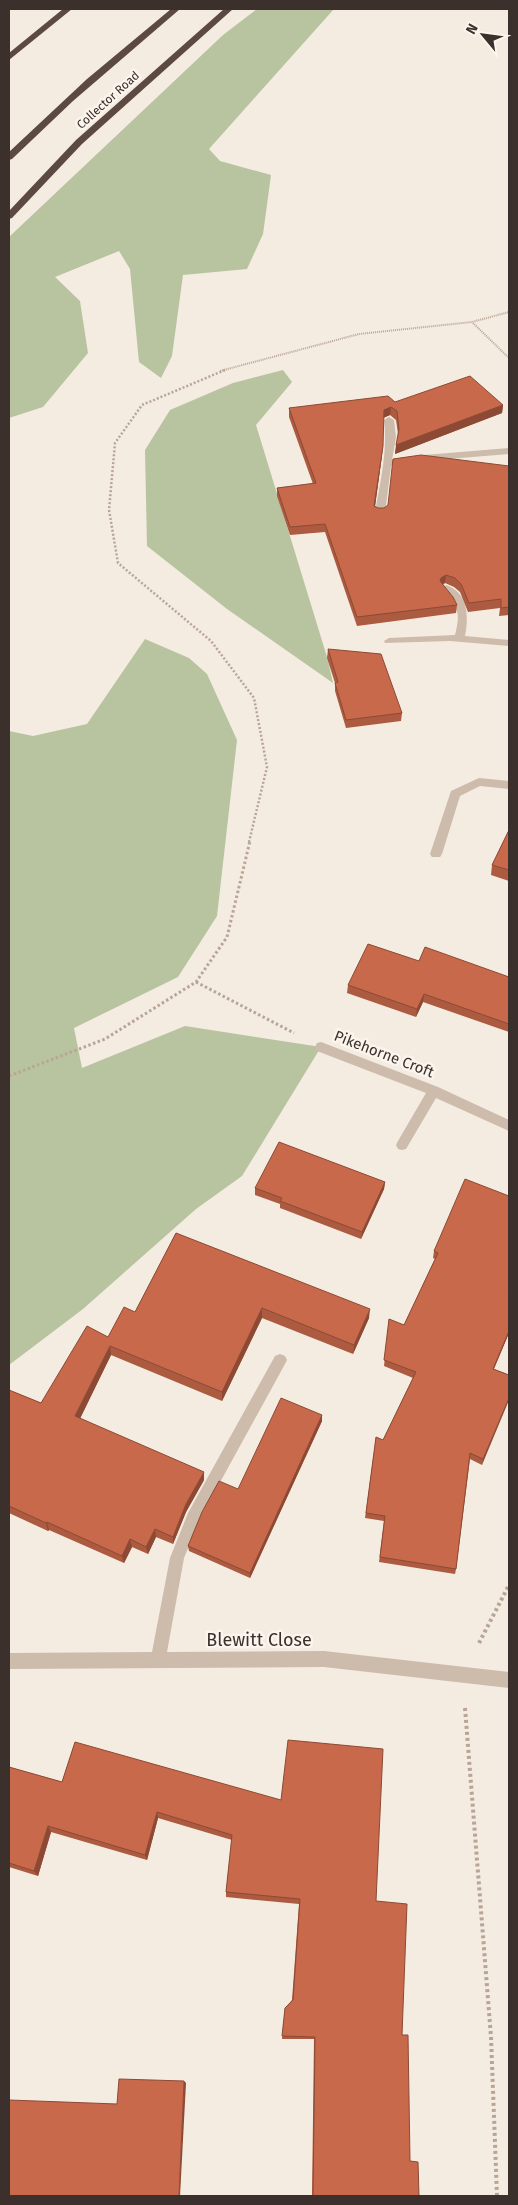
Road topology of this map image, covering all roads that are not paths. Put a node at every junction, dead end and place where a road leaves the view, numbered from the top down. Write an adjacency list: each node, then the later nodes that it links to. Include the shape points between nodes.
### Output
1 (68, 9): 4 (highway)
2 (176, 9): 5 (highway, Collector Road, via 118,57)
3 (229, 9): 6 (highway, Collector Road, via 79,142)
4 (9, 57)
5 (9, 157)
6 (9, 216)
7 (389, 420): 9 (street, via 391,437)
8 (509, 451): 9 (street)
9 (386, 464): 10 (street)
10 (380, 513)
11 (446, 588): 12 (street, via 460,601 464,620)
12 (459, 638): 13 (street); 14 (street)
13 (389, 641)
14 (509, 643)
15 (509, 785): 16 (street, via 479,782 455,794)
16 (436, 854)
17 (321, 1047): 18 (street, Pikehorne Croft)
18 (434, 1091): 19 (street, Pikehorne Croft); 20 (street, Pikehorne Croft)
19 (509, 1126)
20 (402, 1145)
21 (280, 1360): 22 (street, via 195,1513 176,1558)
22 (158, 1660): 23 (street, Blewitt Close); 24 (street, Blewitt Close, via 324,1659)
23 (9, 1661)
24 (509, 1680)

